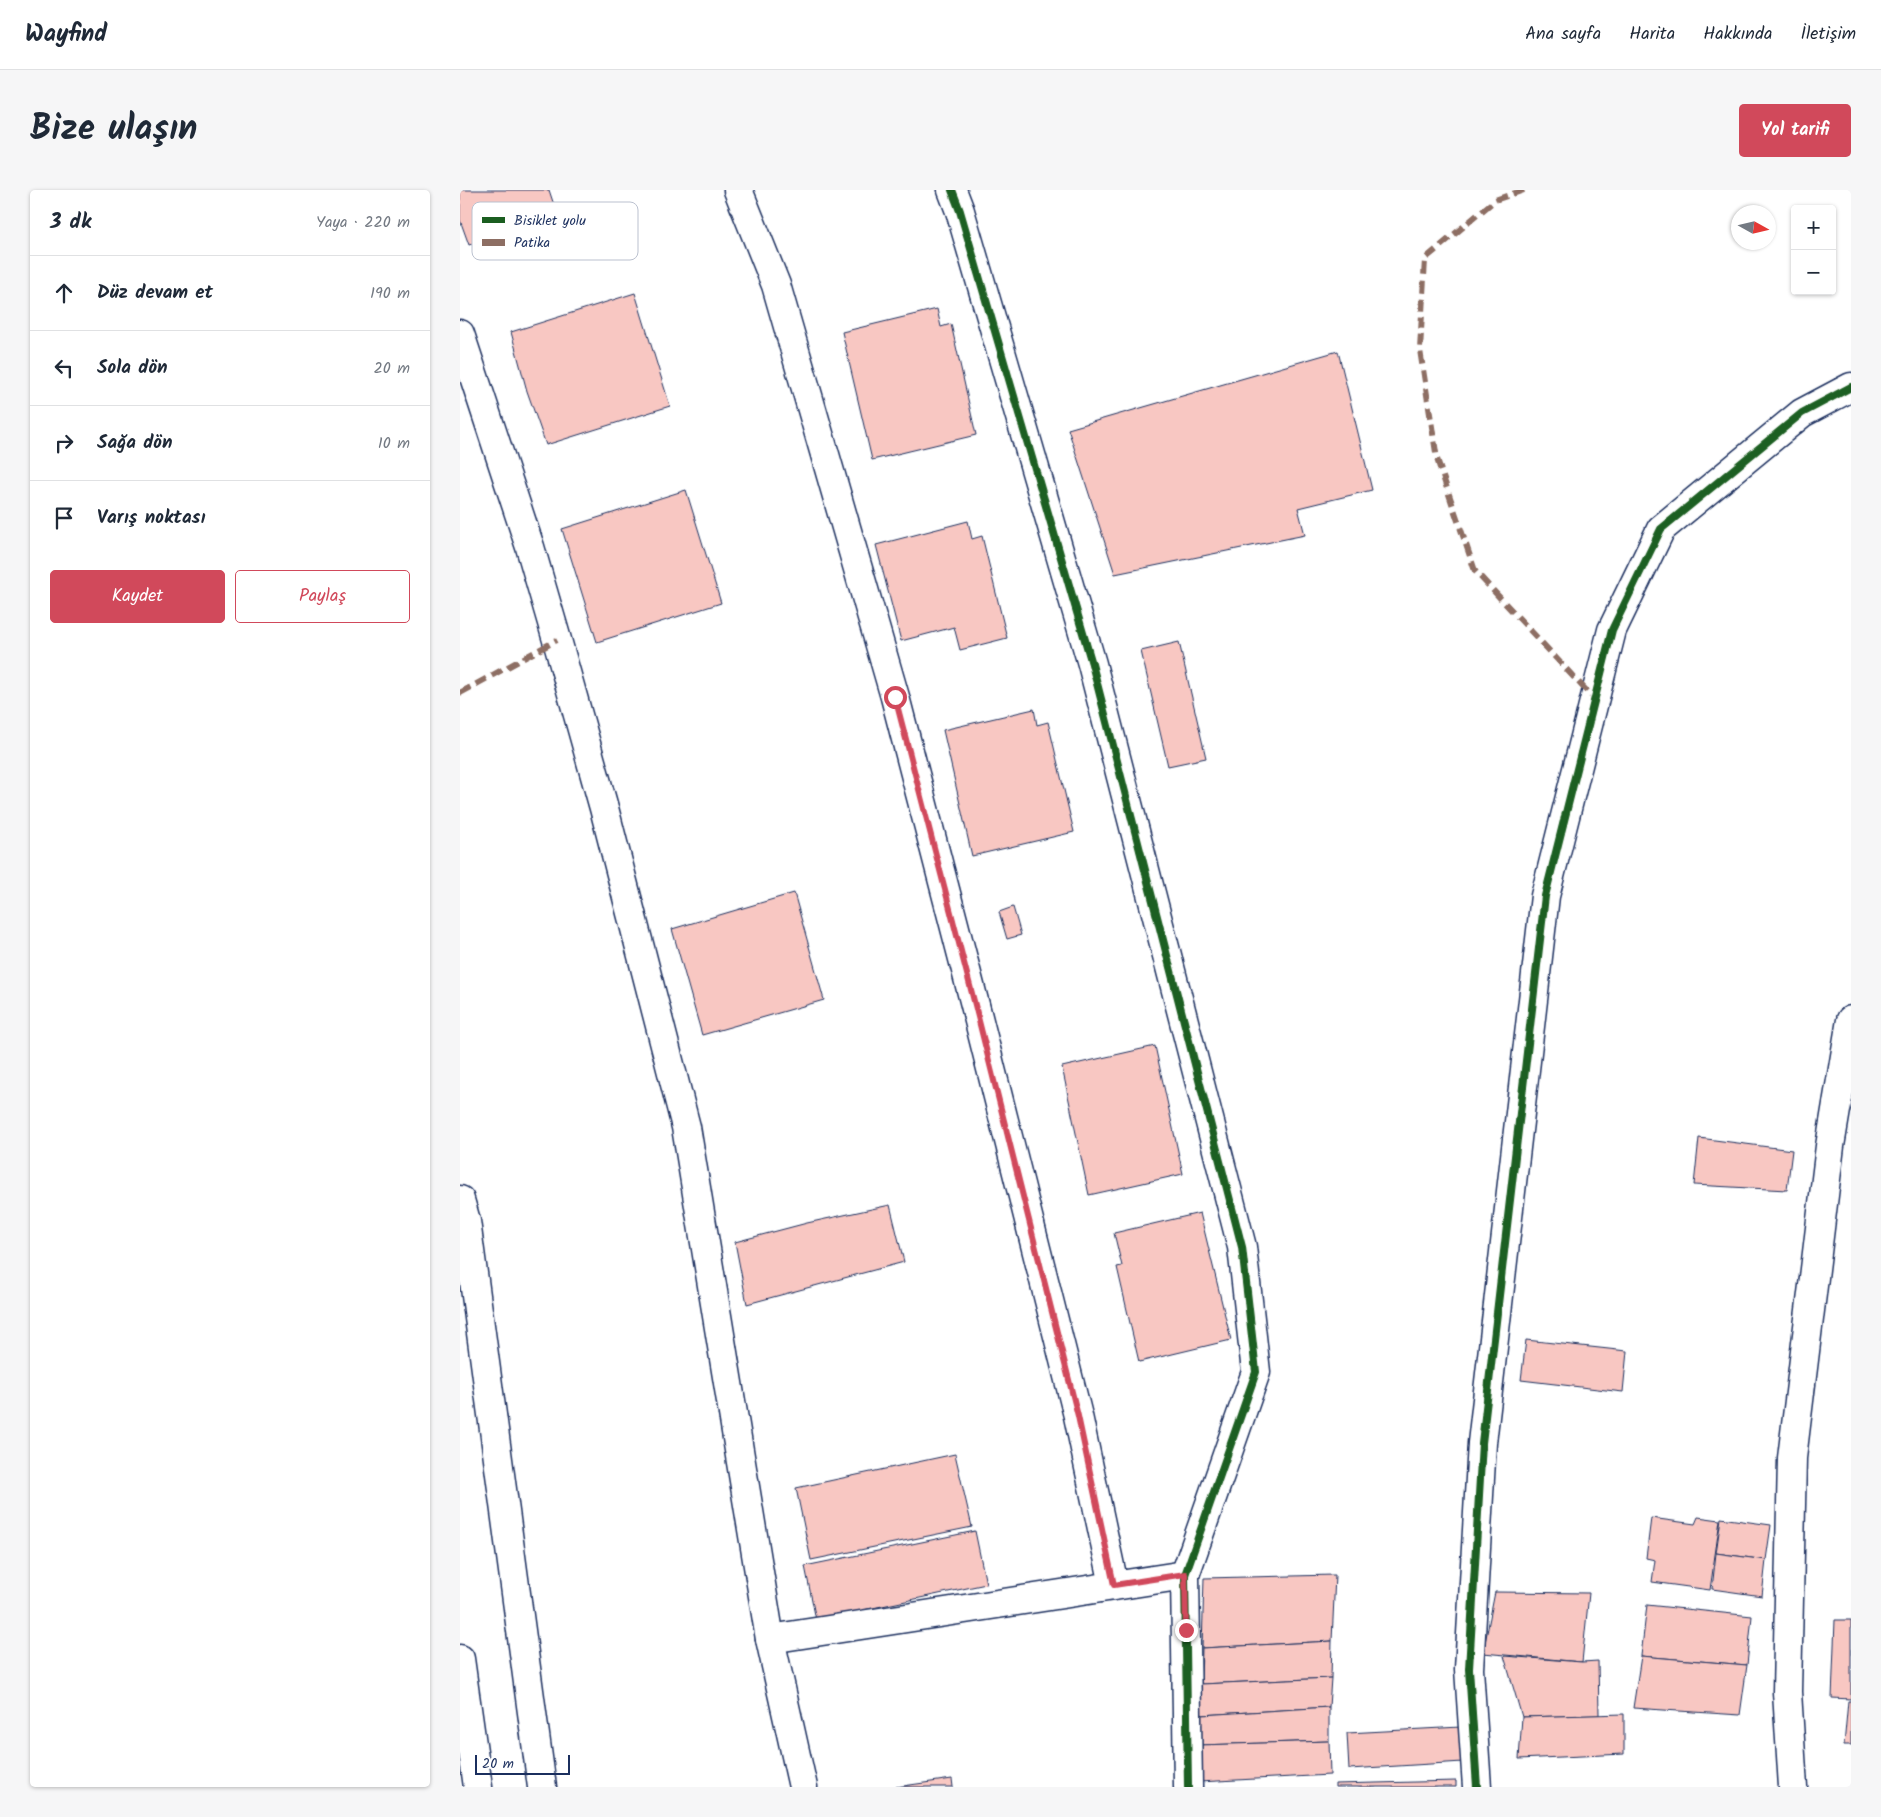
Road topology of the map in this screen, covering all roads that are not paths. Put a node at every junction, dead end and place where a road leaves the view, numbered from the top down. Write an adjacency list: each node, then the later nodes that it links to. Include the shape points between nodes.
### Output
1 (738, 190): 8 (street, via 776,285 895,697 1078,1416)
2 (952, 190): 7 (street, via 1092,664 1242,1247 1256,1372)
3 (460, 334): 9 (street, via 530,547 562,659 686,1126)
4 (1851, 387): 15 (street, via 1802,413 1660,528 1612,630 1545,896 1482,1443 1469,1669)
5 (1851, 1020): 16 (street, via 1830,1146 1792,1458 1787,1692)
6 (460, 1200): 12 (street, via 468,1231)
7 (1185, 1574): 8 (street); 14 (street)
8 (1114, 1585): 9 (street)
9 (770, 1639): 13 (street)
10 (460, 1659): 11 (street)
11 (478, 1787)
12 (542, 1787)
13 (804, 1787)
14 (1188, 1787)
15 (1476, 1787)
16 (1793, 1787)

